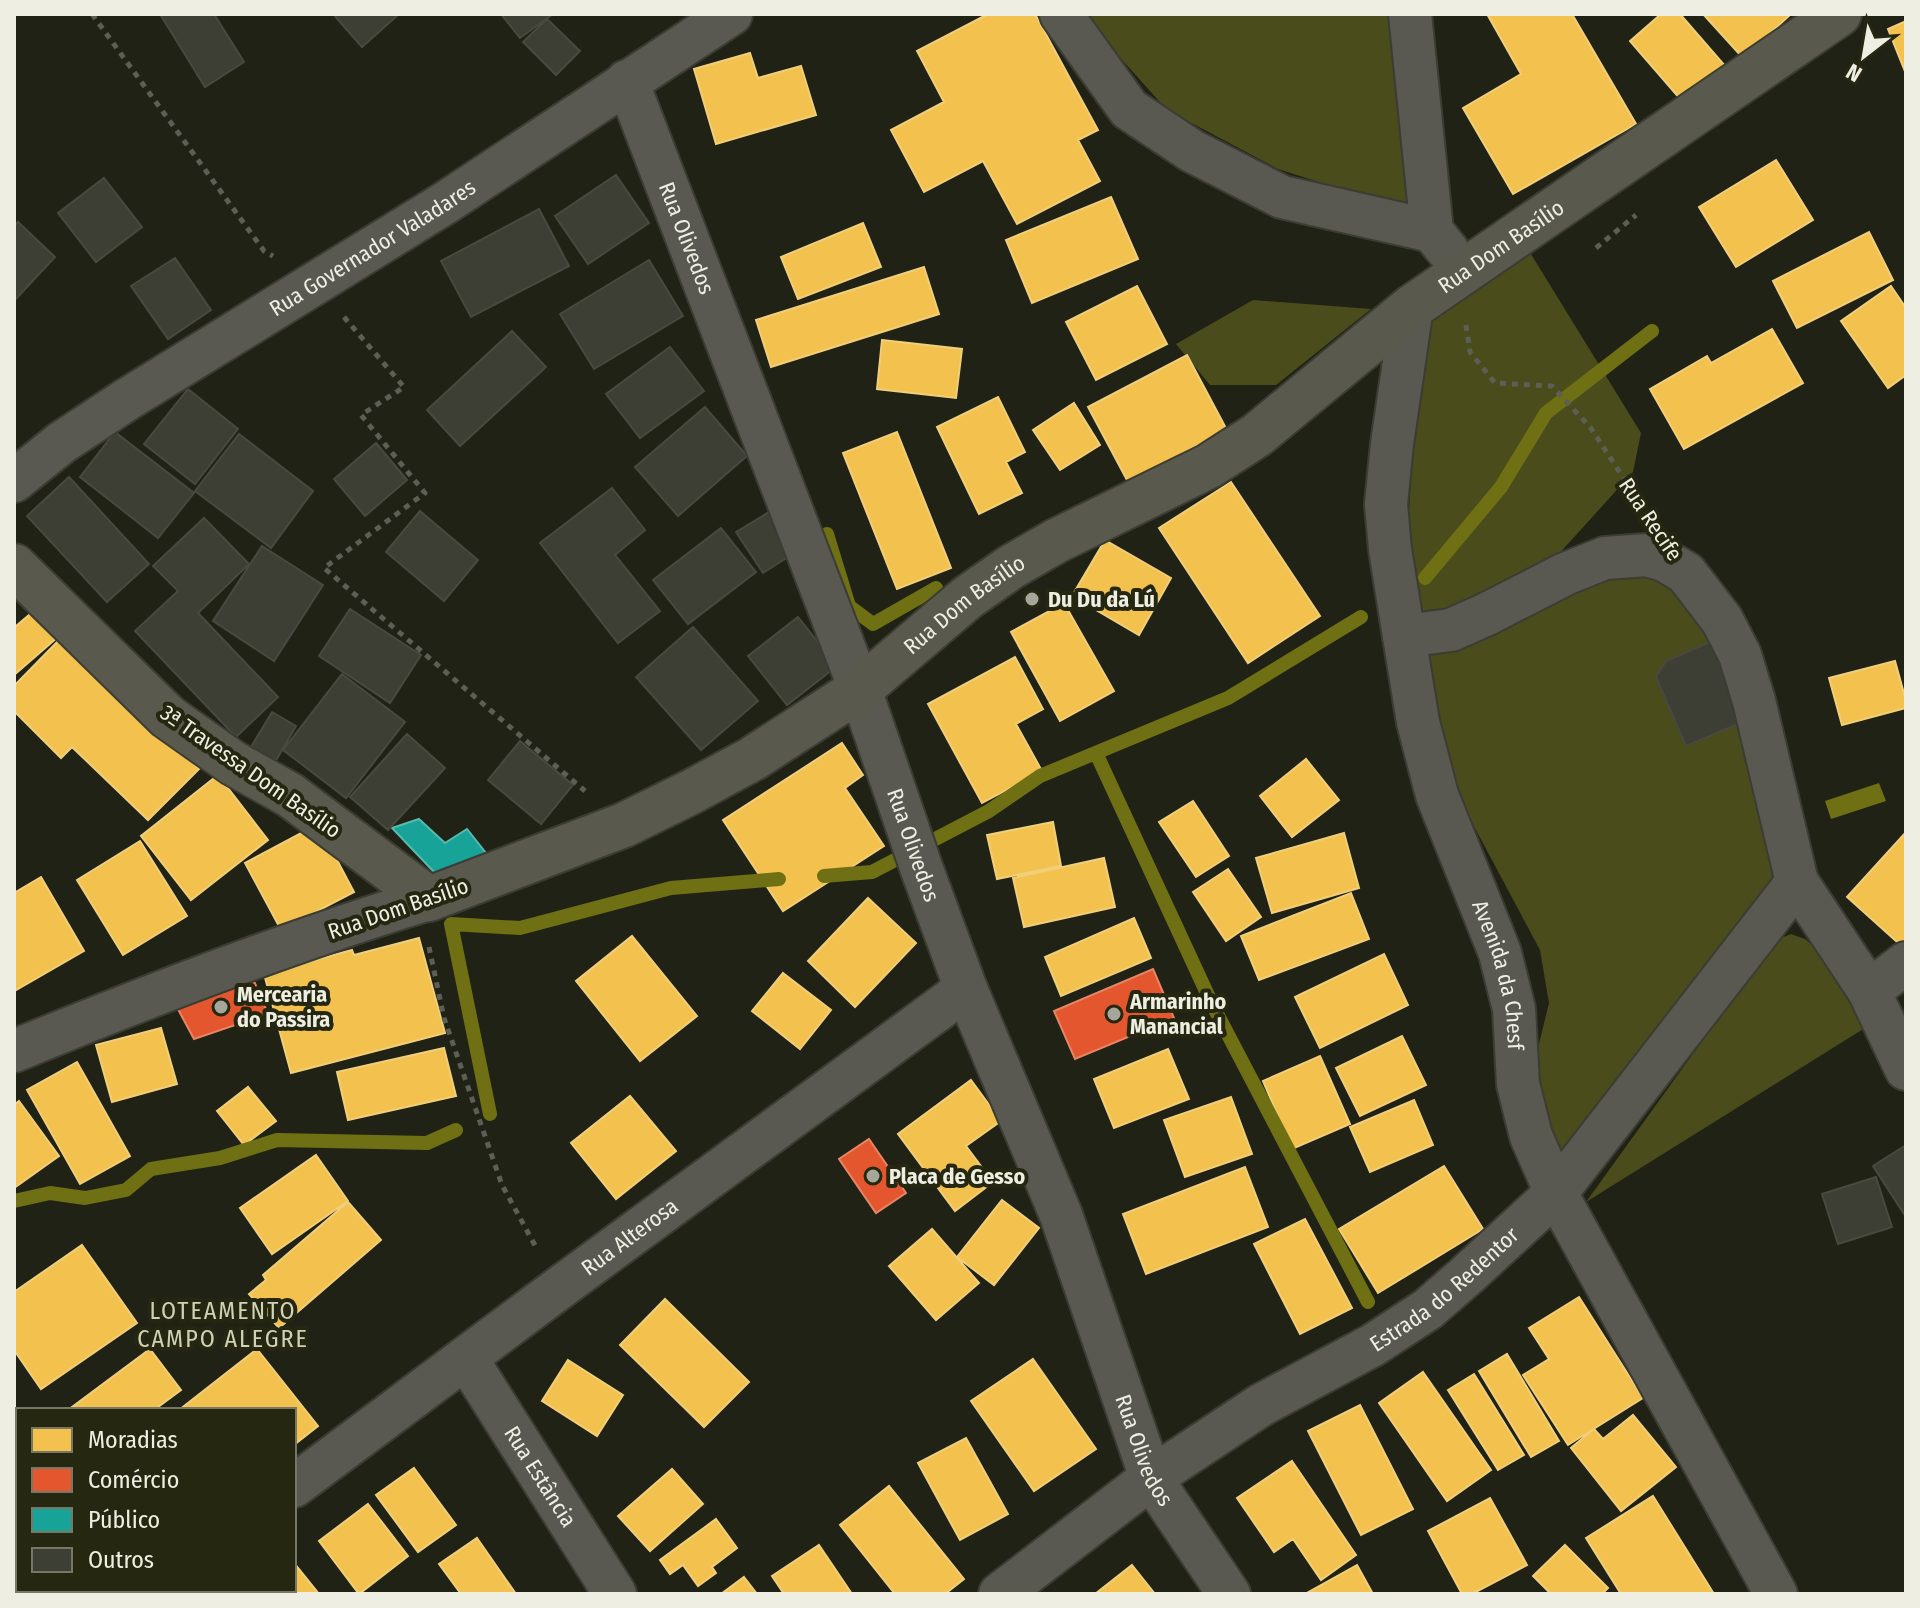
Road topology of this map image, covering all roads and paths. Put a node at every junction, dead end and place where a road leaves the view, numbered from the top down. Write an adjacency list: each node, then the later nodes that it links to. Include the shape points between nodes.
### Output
1 (92, 14): 8 (path)
2 (731, 14): 6 (street, Rua Governador Valadares)
3 (1061, 14): 7 (street, via 1129,109 1192,151 1282,197)
4 (1410, 14): 7 (street)
5 (1839, 14): 9 (street, Rua Dom Basílio)
6 (627, 81): 10 (street, Rua Governador Valadares); 16 (street, Rua Olivedos)
7 (1432, 231): 9 (street)
8 (264, 251)
9 (1464, 270): 11 (street, Rua Dom Basílio); 14 (path, Rua Recife, via 1470,352 1495,383 1552,386 1590,427)
10 (315, 283): 12 (street, Rua Governador Valadares, via 126,400); 17 (path, via 404,387 361,415 425,493 324,568)
11 (1412, 307): 15 (street, Avenida da Chesf, via 1386,504); 16 (street, Rua Dom Basílio, via 1257,435 1209,466 1011,567)
12 (14, 481)
13 (14, 566): 19 (street, 3ª Travessa Dom Basílio, via 168,717 290,795)
14 (1686, 573): 15 (street, via 1647,555 1605,558 1451,630); 18 (street, Rua Recife, via 1722,620 1740,655)
15 (1404, 636): 25 (street, Avenida da Chesf, via 1437,795 1500,953 1514,1009 1518,1084 1531,1136)
16 (860, 689): 17 (street, Rua Dom Basílio, via 752,759); 21 (street, Rua Olivedos)
17 (624, 825): 19 (street, Rua Dom Basílio)
18 (1797, 882): 22 (street, Rua Recife); 25 (street, Estrada do Redentor)
19 (424, 900): 23 (street, Rua Dom Basílio, via 236,963); 26 (path, via 444,1018 502,1185)
20 (1906, 963): 22 (street)
21 (966, 989): 26 (street, Rua Alterosa); 28 (street, Rua Olivedos, via 1061,1215)
22 (1869, 991): 24 (street, Rua Recife)
23 (14, 1051)
24 (1906, 1069)
25 (1556, 1193): 28 (street, Estrada do Redentor, via 1428,1309 1261,1405); 33 (street, Avenida da Chesf)
26 (558, 1289): 27 (street, Rua Alterosa)
27 (466, 1358): 29 (street, Rua Alterosa); 30 (street, Rua Estância)
28 (1151, 1478): 31 (street, Estrada do Redentor); 32 (street, Rua Olivedos)
29 (296, 1485)
30 (615, 1594)
31 (1000, 1594)
32 (1229, 1594)
33 (1776, 1594)

